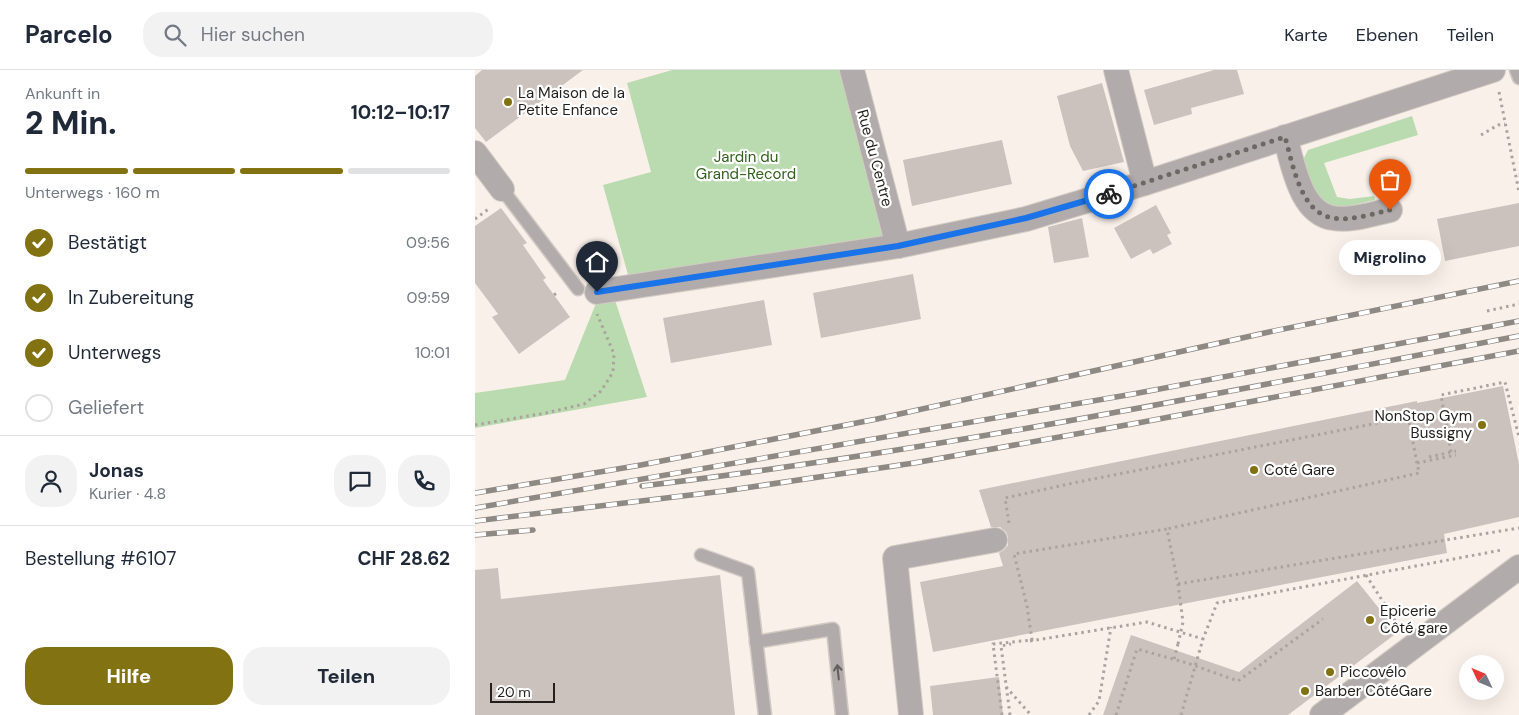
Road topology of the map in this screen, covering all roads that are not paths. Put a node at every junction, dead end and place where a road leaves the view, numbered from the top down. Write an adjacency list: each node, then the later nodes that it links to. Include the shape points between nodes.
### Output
1 (852, 70): 11 (street, Rue du Centre)
2 (1116, 70): 8 (street)
3 (1516, 70): 5 (lane)
4 (1496, 78): 6 (street)
5 (1519, 78)
6 (1285, 137): 8 (street); 10 (street, via 1303,195 1321,214 1347,219)
7 (475, 153): 9 (street)
8 (1145, 183): 11 (street, via 1026,218)
9 (503, 189): 12 (lane)
10 (1390, 210)
11 (898, 246): 12 (street)
12 (590, 297)
13 (1002, 533): 19 (street, via 895,558)
14 (701, 555): 16 (lane, via 748,572)
15 (1514, 558): 20 (street)
16 (756, 642): 17 (lane); 18 (lane, one-way to 16, via 833,629)
17 (765, 715)
18 (843, 715)
19 (911, 715)
20 (1323, 715)

